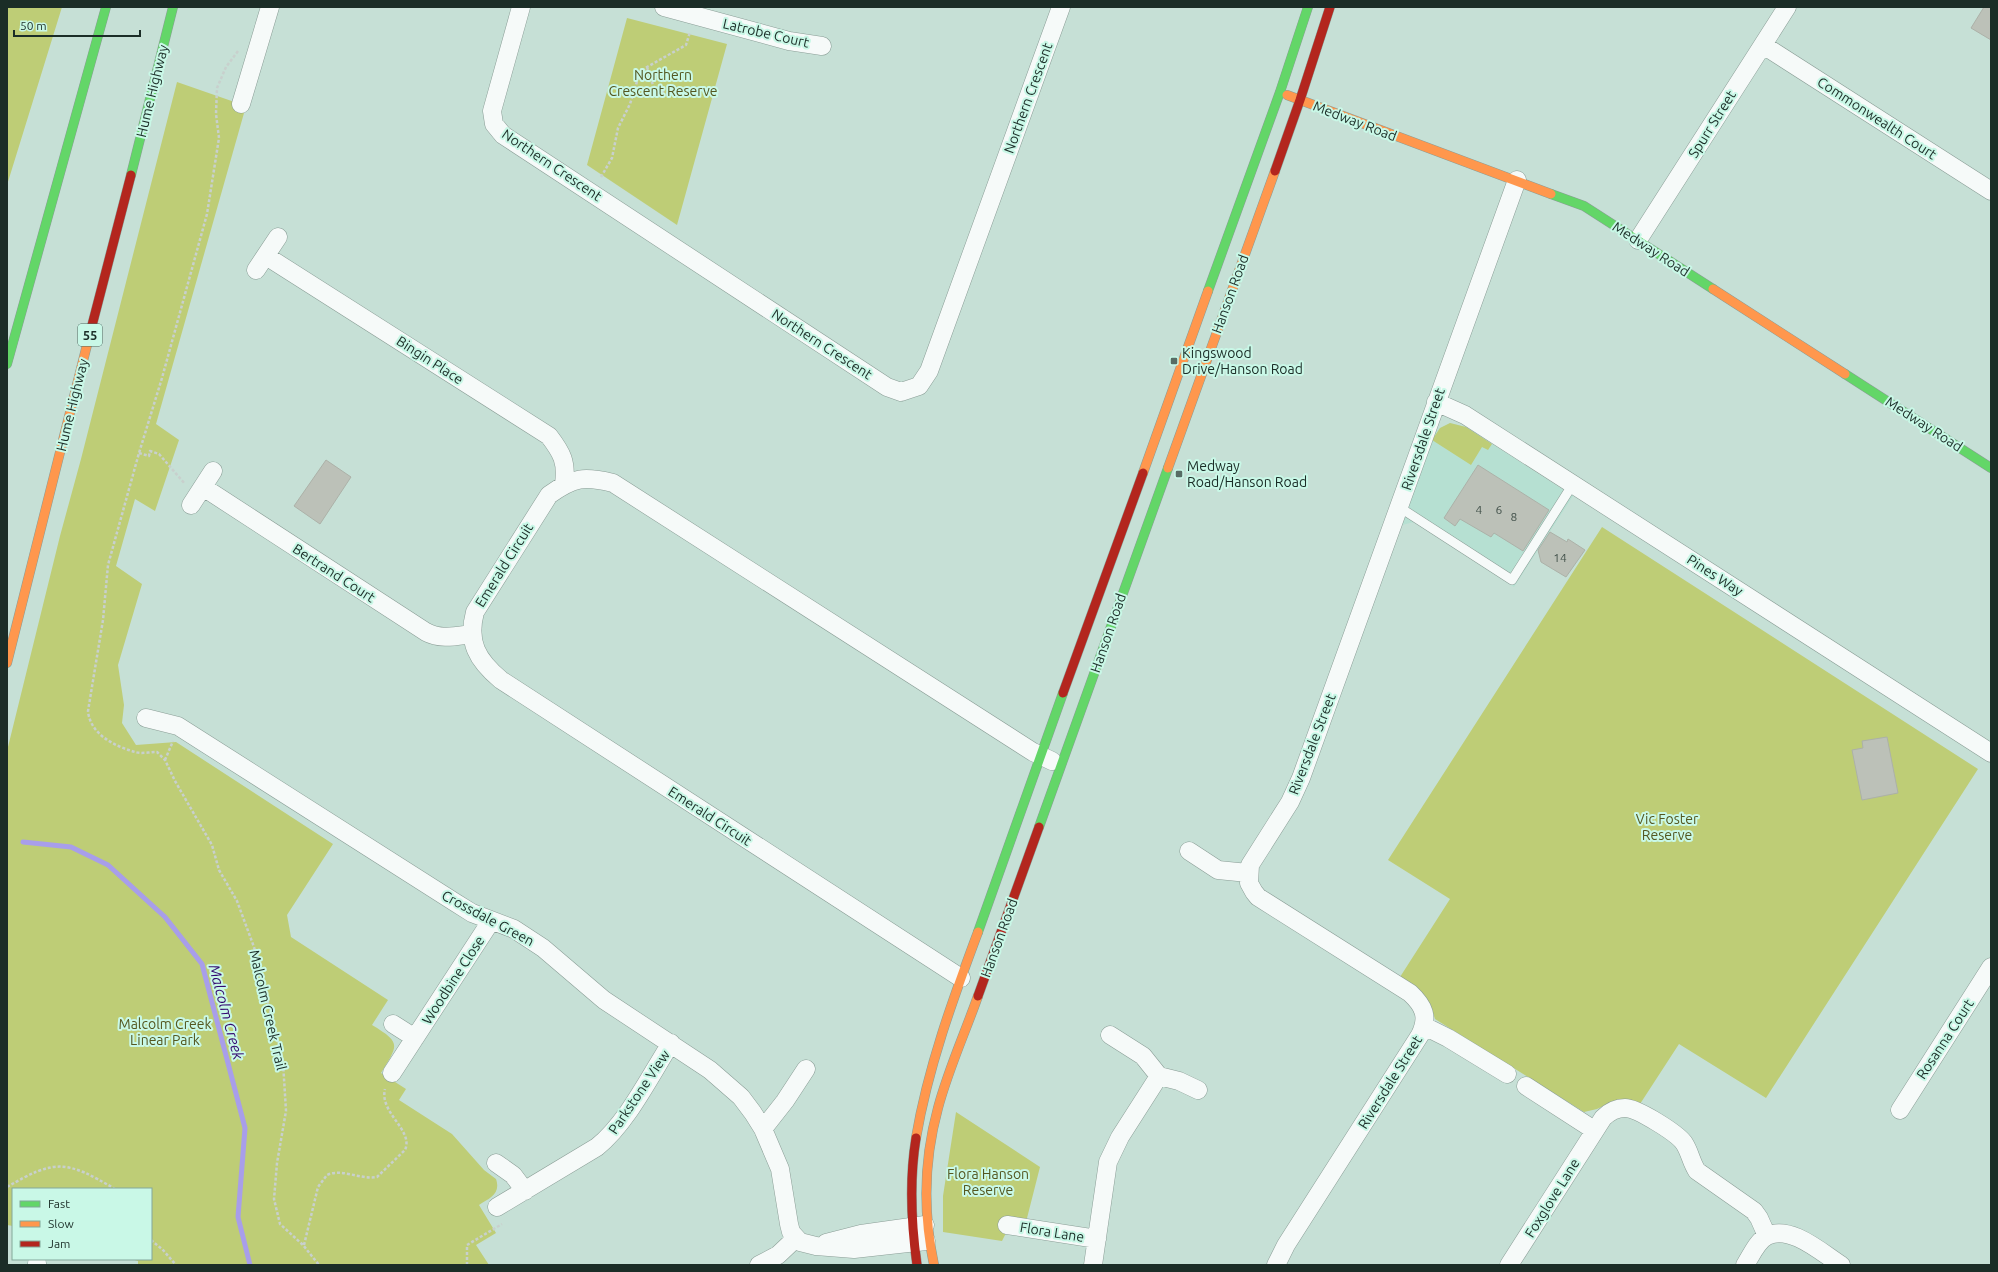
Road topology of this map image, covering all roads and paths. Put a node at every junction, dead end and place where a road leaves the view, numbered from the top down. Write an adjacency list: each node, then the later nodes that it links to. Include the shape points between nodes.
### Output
1 (106, 7): 24 (main road)
2 (173, 7): 35 (main road, Hume Highway / 55)
3 (270, 7): 17 (street)
4 (521, 7): 6 (street, Northern Crescent, via 492,111 494,124 503,134 887,387 902,392 919,386 929,371)
5 (664, 7): 12 (street, Latrobe Court, via 789,41)
6 (1061, 7)
7 (1308, 7): 14 (main road, Hanson Road)
8 (1330, 7): 16 (main road, Hanson Road)
9 (1787, 7): 11 (street, Spurr Street)
10 (690, 32): 13 (path, via 686,45)
11 (1763, 44): 21 (street, Commonwealth Court); 23 (street, Spurr Street)
12 (822, 46)
13 (647, 67): 15 (path, via 654,88); 19 (path, via 636,79 630,104 618,128 612,158)
14 (1280, 92): 16 (main road, Medway Road); 38 (main road, Hanson Road)
15 (668, 94)
16 (1300, 100): 20 (main road, Medway Road); 39 (main road, Hanson Road)
17 (241, 104)
18 (214, 172): 26 (path, via 207,214)
19 (602, 177)
20 (1517, 180): 23 (main road, Medway Road, via 1584,206); 25 (street, Riversdale Street)
21 (1991, 191)
22 (278, 237): 29 (street, Bingin Place, via 261,263 549,436 561,452 566,469)
23 (1638, 240): 27 (main road, Medway Road)
24 (7, 364)
25 (1436, 402): 30 (street, Pines Way, via 1465,415); 33 (street, Riversdale Street)
26 (139, 453): 31 (path, via 149,456 150,451 159,454); 70 (path, Malcolm Creek Trail, via 108,565 103,620 88,711 89,721 98,734 109,740 136,752 157,752 165,760 212,845 219,870 237,901 254,947 283,1062 286,1111 274,1199 280,1224)
27 (1991, 468)
28 (213, 470): 31 (street)
29 (564, 484): 34 (street, Emerald Circuit, via 549,495 478,604 472,621); 38 (street, Emerald Circuit, via 590,477 614,483)
30 (1573, 484): 33 (lane, via 1512,580); 37 (street, Pines Way)
31 (195, 487): 32 (street); 34 (street, Bertrand Court, via 426,632 444,637)
32 (191, 505)
33 (1399, 507): 41 (street, Riversdale Street, via 1301,778 1290,802 1254,857)
34 (472, 634): 44 (street, Emerald Circuit, via 480,660 501,680)
35 (7, 663)
36 (146, 718): 42 (street, Crossdale Green, via 178,726 197,737 456,903)
37 (1991, 753)
38 (1041, 757): 39 (street, Emerald Circuit); 44 (main road, Hanson Road)
39 (1061, 764): 44 (main road, Hanson Road)
40 (1189, 851): 41 (street, via 1218,870)
41 (1248, 873): 46 (street, Riversdale Street, via 1249,883 1258,897 1414,997 1423,1006)
42 (491, 921): 48 (street, Woodbine Close); 49 (street, Crossdale Green, via 514,930 543,948 599,996)
43 (1991, 968): 56 (street, Rosanna Court)
44 (971, 983): 65 (main road, Hanson Road, via 932,1132); 65 (main road, Hanson Road, via 936,1056 917,1129 909,1188)
45 (393, 1024): 48 (street, Woodbine Close)
46 (1424, 1026): 52 (street); 78 (street, Riversdale Street, via 1286,1245)
47 (1110, 1035): 53 (street, via 1143,1056)
48 (415, 1038): 51 (street, Woodbine Close)
49 (671, 1043): 57 (street, Crossdale Green, via 724,1081 745,1102); 62 (street, Parkstone View, via 606,1140)
50 (806, 1069): 57 (street)
51 (392, 1073): 70 (path, via 383,1094 384,1104 405,1134 405,1150 377,1177 326,1174 318,1187)
52 (1507, 1074)
53 (1159, 1076): 55 (street, via 1179,1081); 68 (street, via 1120,1137 1108,1162)
54 (1526, 1086): 58 (street)
55 (1198, 1090)
56 (1900, 1110)
57 (763, 1129): 67 (street, Crossdale Green, via 780,1169 789,1224)
58 (1594, 1130): 66 (street, Foxglove Lane, via 1610,1111 1625,1108 1639,1112 1683,1142 1697,1171 1754,1211); 79 (street, Foxglove Lane)
59 (496, 1163): 62 (street, via 513,1175)
60 (7, 1187): 61 (path, via 42,1169 62,1166 88,1174)
61 (113, 1188)
62 (525, 1191): 63 (street, Parkstone View)
63 (497, 1207): 73 (path, via 507,1222 467,1245)
64 (1007, 1225): 68 (street, Flora Lane)
65 (920, 1234): 67 (street, via 854,1249 806,1245); 75 (main road, Hanson Road); 76 (main road, Hanson Road)
66 (1767, 1236): 80 (street); 81 (street, via 1787,1233)
67 (796, 1238): 74 (street, via 778,1255)
68 (1097, 1239): 77 (street)
69 (152, 1240): 71 (path)
70 (303, 1245): 72 (path, Malcolm Creek Trail)
71 (176, 1265)
72 (319, 1265)
73 (467, 1265)
74 (760, 1265)
75 (917, 1265)
76 (934, 1265)
77 (1093, 1265)
78 (1276, 1265)
79 (1509, 1265)
80 (1744, 1265)
81 (1841, 1265)

